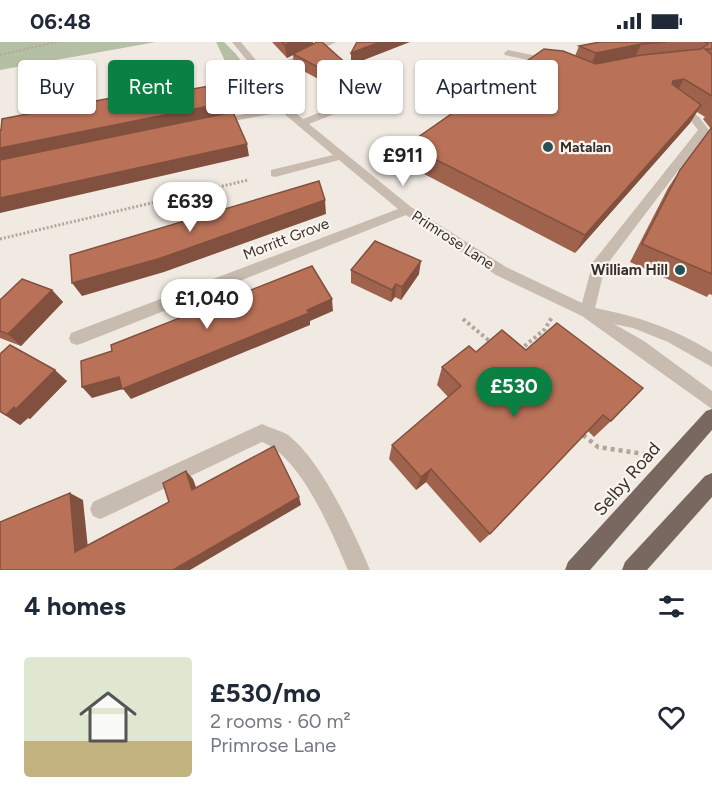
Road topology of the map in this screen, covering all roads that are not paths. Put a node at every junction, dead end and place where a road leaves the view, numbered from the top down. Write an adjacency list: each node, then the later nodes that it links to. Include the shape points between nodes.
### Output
1 (236, 42): 4 (street, Primrose Lane)
2 (332, 42): 5 (street)
3 (508, 53): 6 (street)
4 (251, 60)
5 (295, 60)
6 (561, 64)
7 (669, 101): 16 (street, via 695,118 704,130 598,266)
8 (260, 114): 12 (street)
9 (290, 114): 11 (street, Primrose Lane)
10 (326, 114): 11 (street)
11 (301, 124): 13 (street, Primrose Lane)
12 (204, 126)
13 (341, 156): 14 (street); 15 (street, Primrose Lane)
14 (275, 172)
15 (407, 210): 16 (street, Primrose Lane, via 468,251); 17 (street, Morritt Grove)
16 (587, 312): 18 (street, Primrose Lane, via 674,337); 19 (street, Primrose Lane)
17 (77, 338)
18 (712, 360)
19 (712, 401)
20 (712, 417): 24 (main road, Selby Road)
21 (712, 483): 25 (main road)
22 (100, 509): 23 (street, via 262,434 282,442 312,480)
23 (359, 570)
24 (576, 570)
25 (633, 570)

